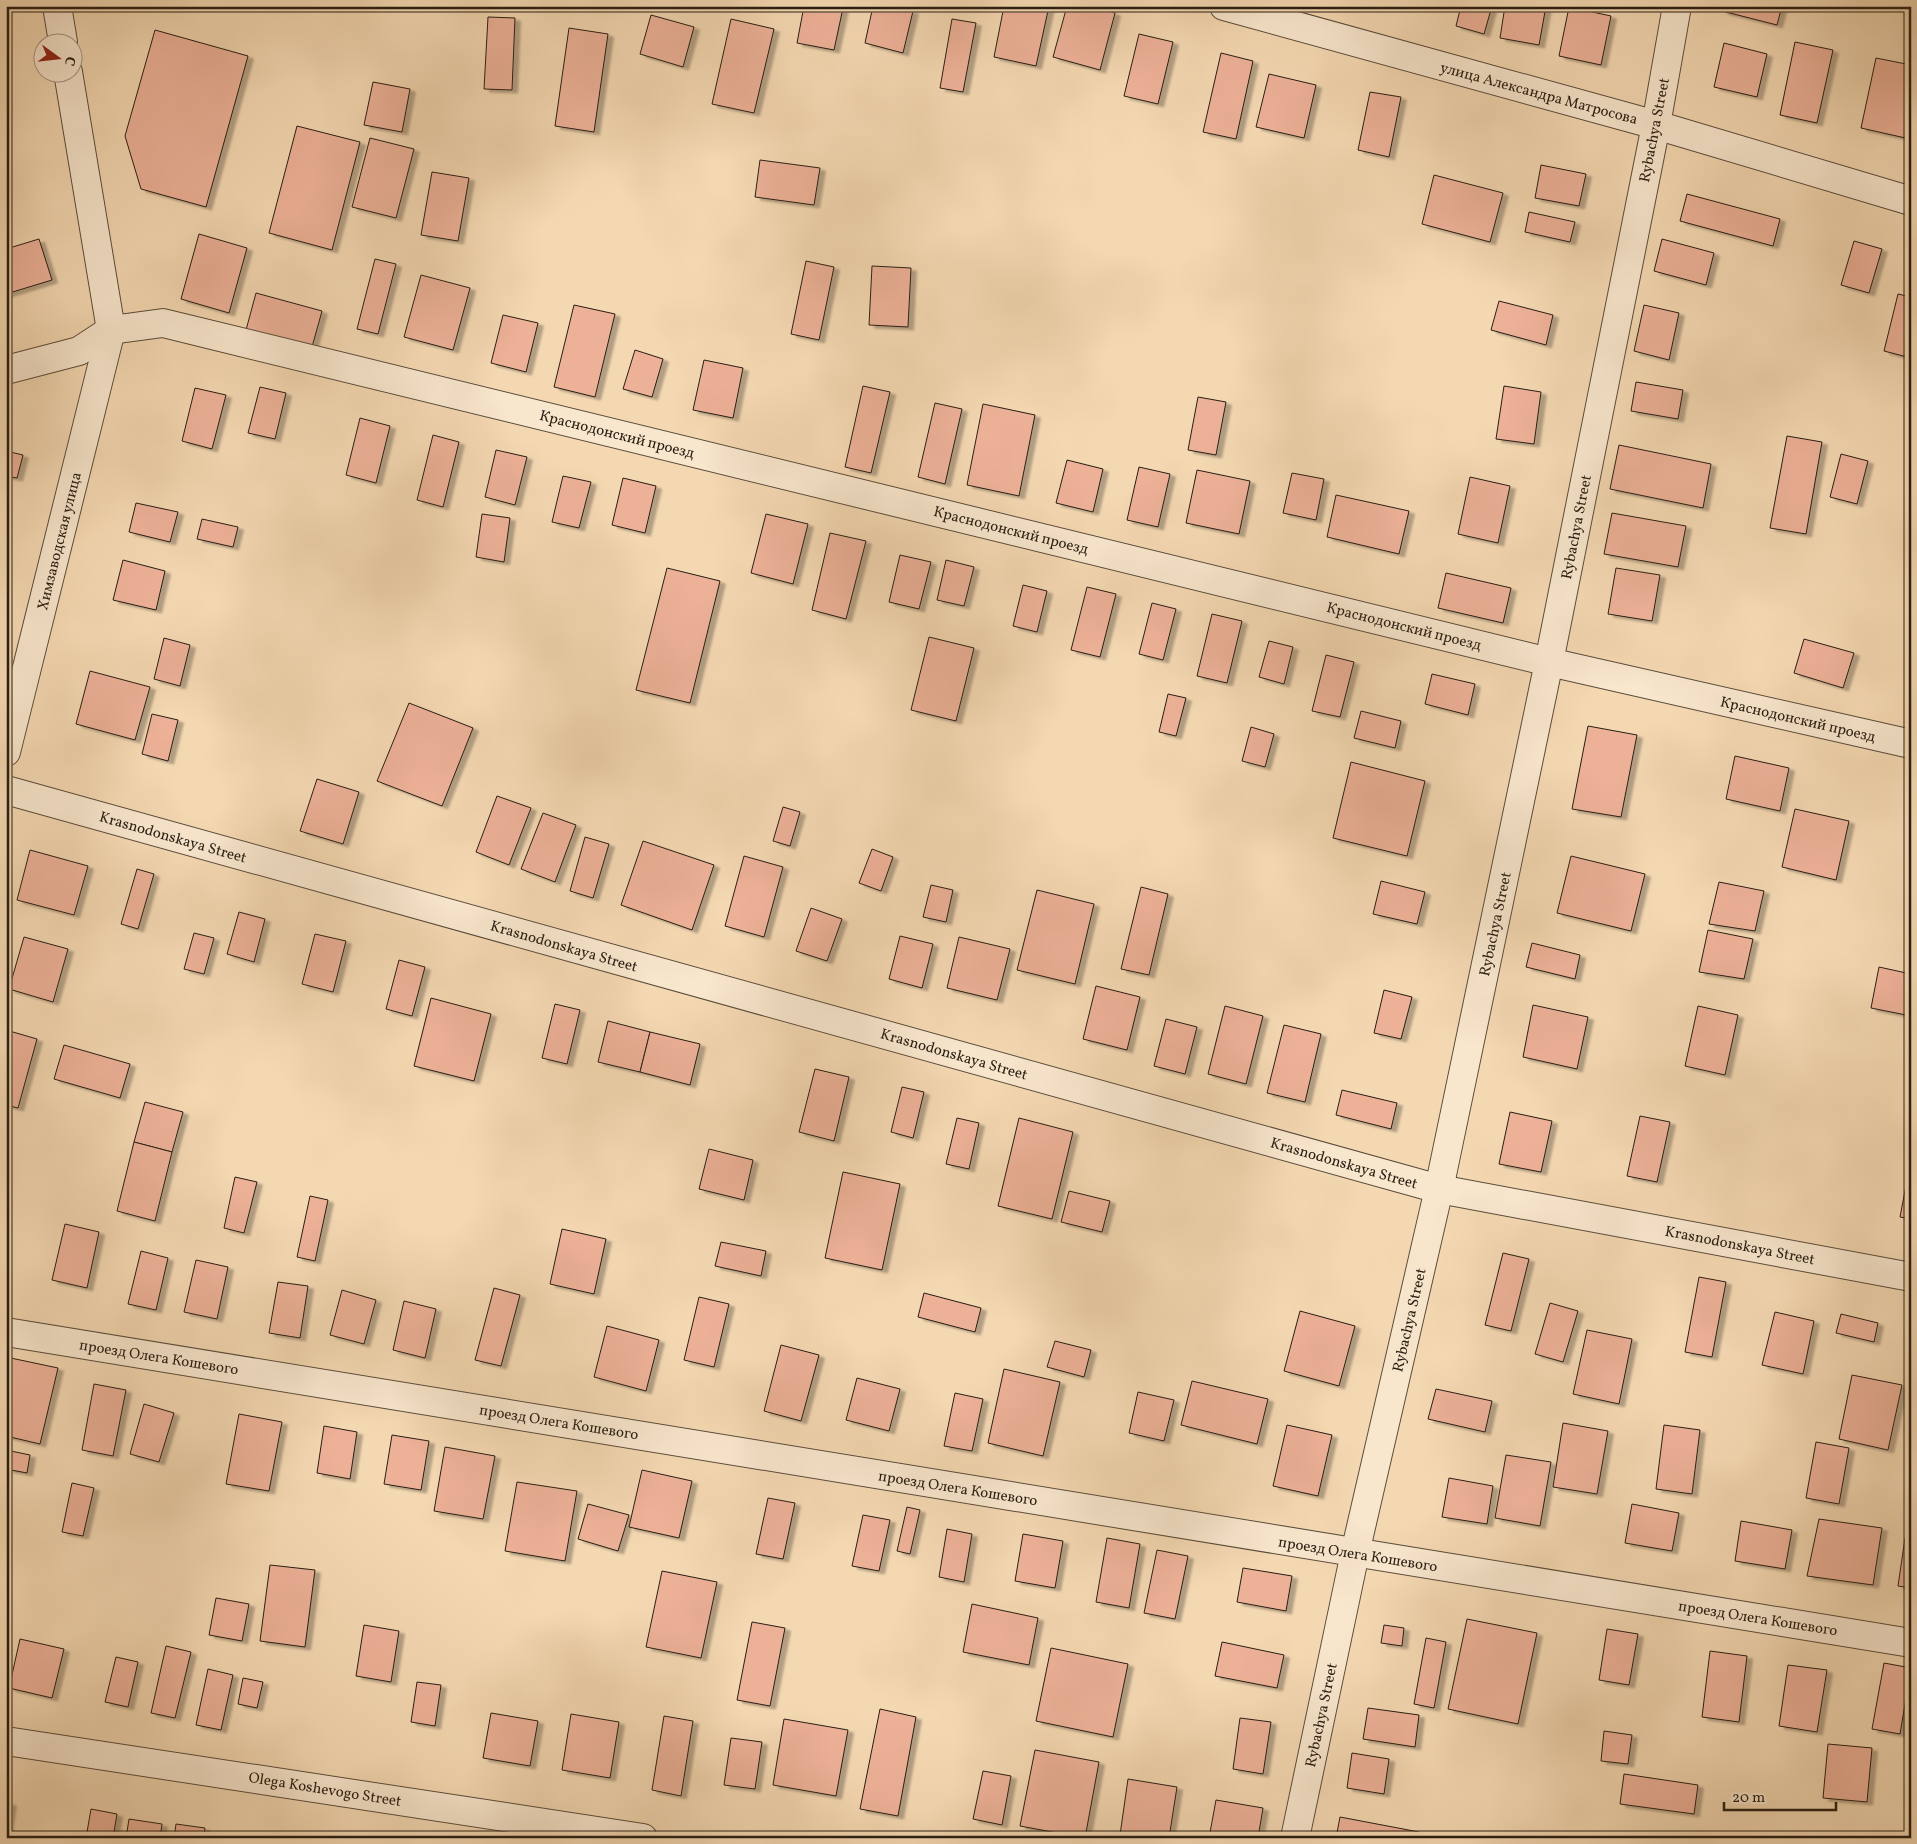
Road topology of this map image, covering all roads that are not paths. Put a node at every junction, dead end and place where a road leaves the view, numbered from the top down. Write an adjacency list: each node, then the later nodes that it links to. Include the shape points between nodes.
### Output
1 (58, 6): 4 (street)
2 (1224, 6): 6 (street, улица Александра Матросова)
3 (1677, 6): 6 (street, Rybachya Street)
4 (62, 32)
5 (70, 82): 8 (street, Химзаводская улица)
6 (1656, 125): 7 (street, улица Александра Матросова); 10 (street, Rybachya Street)
7 (1911, 200)
8 (111, 330): 9 (street, via 79,351); 10 (street, Краснодонский проезд, via 162,323); 12 (street, Химзаводская улица)
9 (6, 370)
10 (1549, 662): 11 (street, Краснодонский проезд); 14 (street, Rybachya Street)
11 (1911, 744)
12 (6, 752)
13 (6, 790): 14 (street, Krasnodonskaya Street)
14 (1439, 1190): 15 (street, Krasnodonskaya Street); 17 (street, Rybachya Street)
15 (1911, 1277)
16 (6, 1332): 17 (street, проезд Олега Кошевого)
17 (1355, 1553): 18 (street, проезд Олега Кошевого); 21 (street, Rybachya Street)
18 (1911, 1643)
19 (6, 1741): 20 (street, Olega Koshevogo Street)
20 (643, 1838)
21 (1296, 1838)

